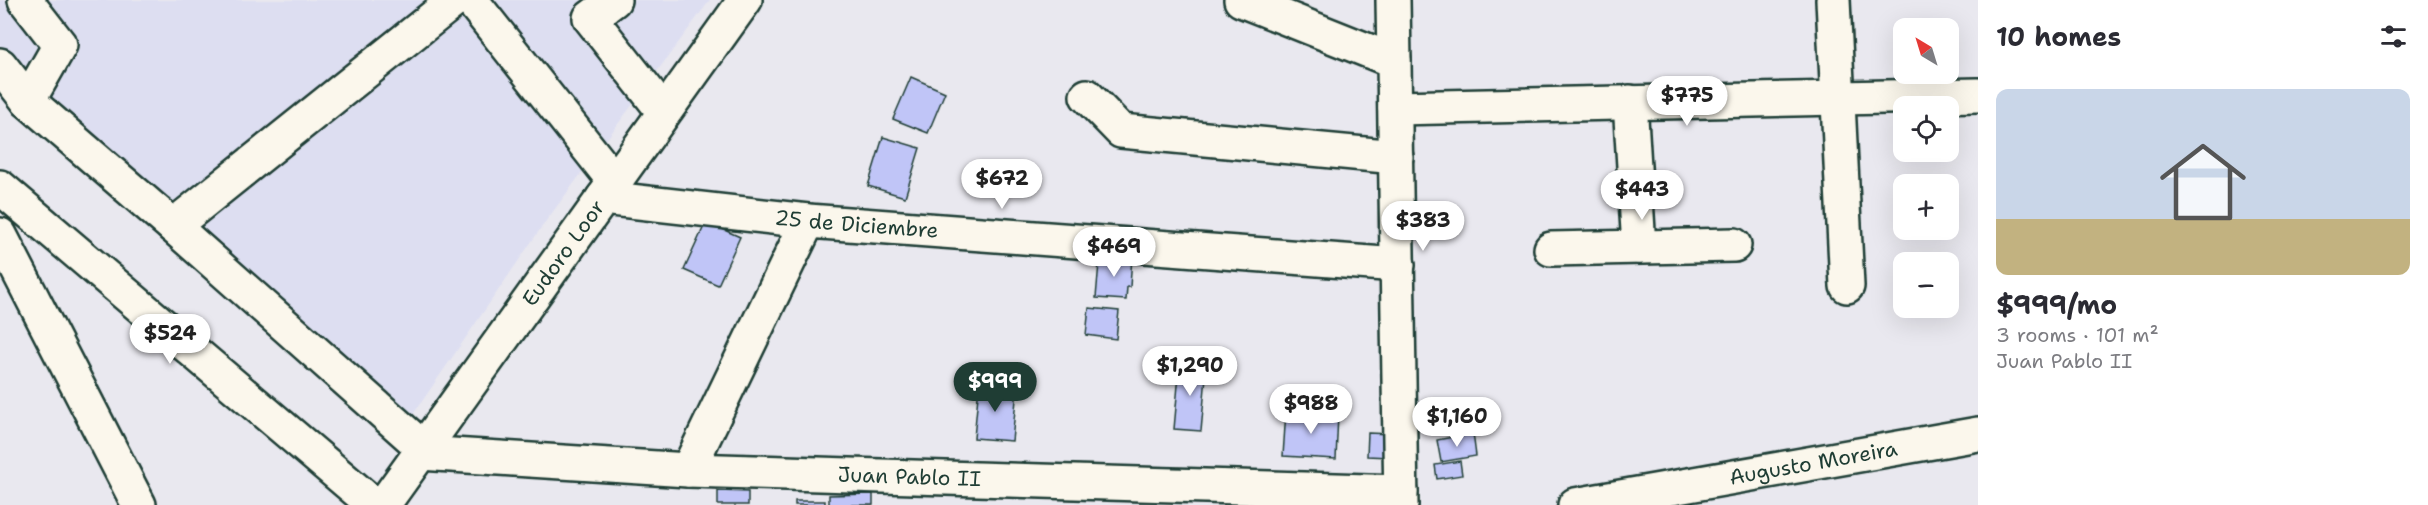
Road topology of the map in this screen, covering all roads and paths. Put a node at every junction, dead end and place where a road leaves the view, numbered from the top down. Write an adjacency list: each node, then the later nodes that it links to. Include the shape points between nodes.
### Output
1 (25, 0): 14 (street, via 60,45)
2 (456, 0): 22 (street)
3 (471, 0): 20 (street)
4 (614, 0): 17 (street, via 590,18)
5 (745, 0): 17 (street, Eudoro Loor)
6 (1241, 0): 9 (street)
7 (1394, 0): 9 (street)
8 (1833, 0): 13 (street)
9 (1394, 62): 16 (street)
10 (0, 65): 14 (street)
11 (1978, 95): 13 (street)
12 (1087, 96): 18 (street, via 1121,131)
13 (1838, 98): 15 (street); 28 (street)
14 (28, 101): 22 (street)
15 (1630, 102): 16 (street); 25 (street)
16 (1395, 108): 18 (street)
17 (664, 112): 20 (street, Eudoro Loor)
18 (1396, 157): 27 (street)
19 (0, 187): 34 (street)
20 (609, 190): 21 (street, 25 de Diciembre); 30 (street, Eudoro Loor)
21 (808, 221): 27 (street, 25 de Diciembre); 31 (street)
22 (173, 226): 30 (street)
23 (0, 235): 33 (street)
24 (1734, 245): 25 (street)
25 (1639, 247): 26 (street)
26 (1551, 249)
27 (1398, 265): 32 (street)
28 (1847, 286)
29 (1978, 434): 36 (street, Augusto Moreira)
30 (421, 450): 31 (street, Juan Pablo II); 35 (street, Eudoro Loor)
31 (688, 470): 32 (street, Juan Pablo II)
32 (1401, 499)
33 (139, 505)
34 (374, 505)
35 (382, 505)
36 (1575, 505)

